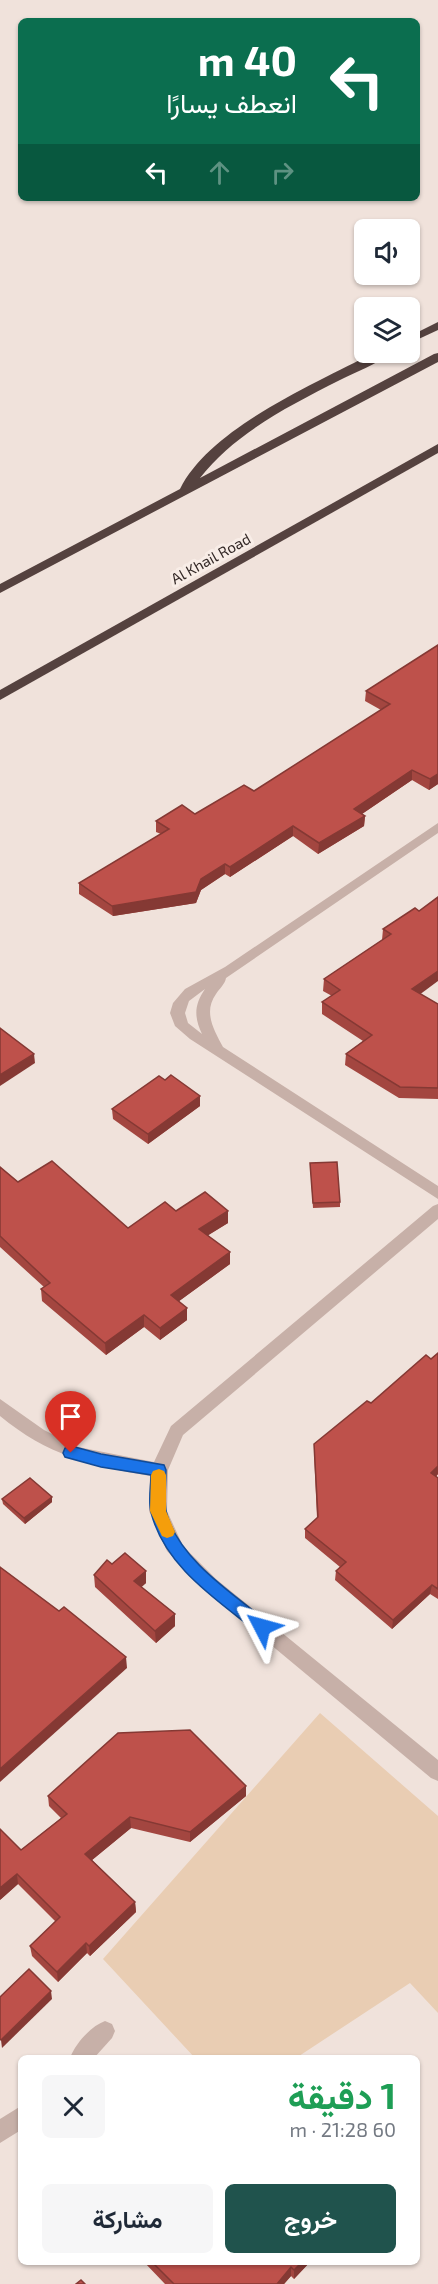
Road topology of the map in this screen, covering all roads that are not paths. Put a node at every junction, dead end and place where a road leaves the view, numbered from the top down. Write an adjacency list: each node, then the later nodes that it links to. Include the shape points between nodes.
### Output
1 (438, 325): 2 (highway)
2 (420, 335)
3 (438, 357): 6 (highway)
4 (366, 363): 6 (highway, via 242,431 204,463)
5 (438, 448): 8 (highway, Al Khail Road)
6 (183, 491): 7 (highway)
7 (0, 589)
8 (0, 696)
9 (438, 826): 10 (street)
10 (228, 971): 11 (street, via 201,1008 201,1020); 11 (street, via 186,995 177,1017 183,1028)
11 (216, 1048): 12 (street)
12 (438, 1193)
13 (438, 1210): 15 (street, via 177,1431)
14 (0, 1406): 15 (street, via 43,1440 71,1453)
15 (159, 1470): 16 (street, via 158,1511 176,1551 210,1584)
16 (438, 1772)
17 (105, 2031): 18 (street)
18 (83, 2055)
19 (18, 2119): 20 (street)
20 (0, 2132)

